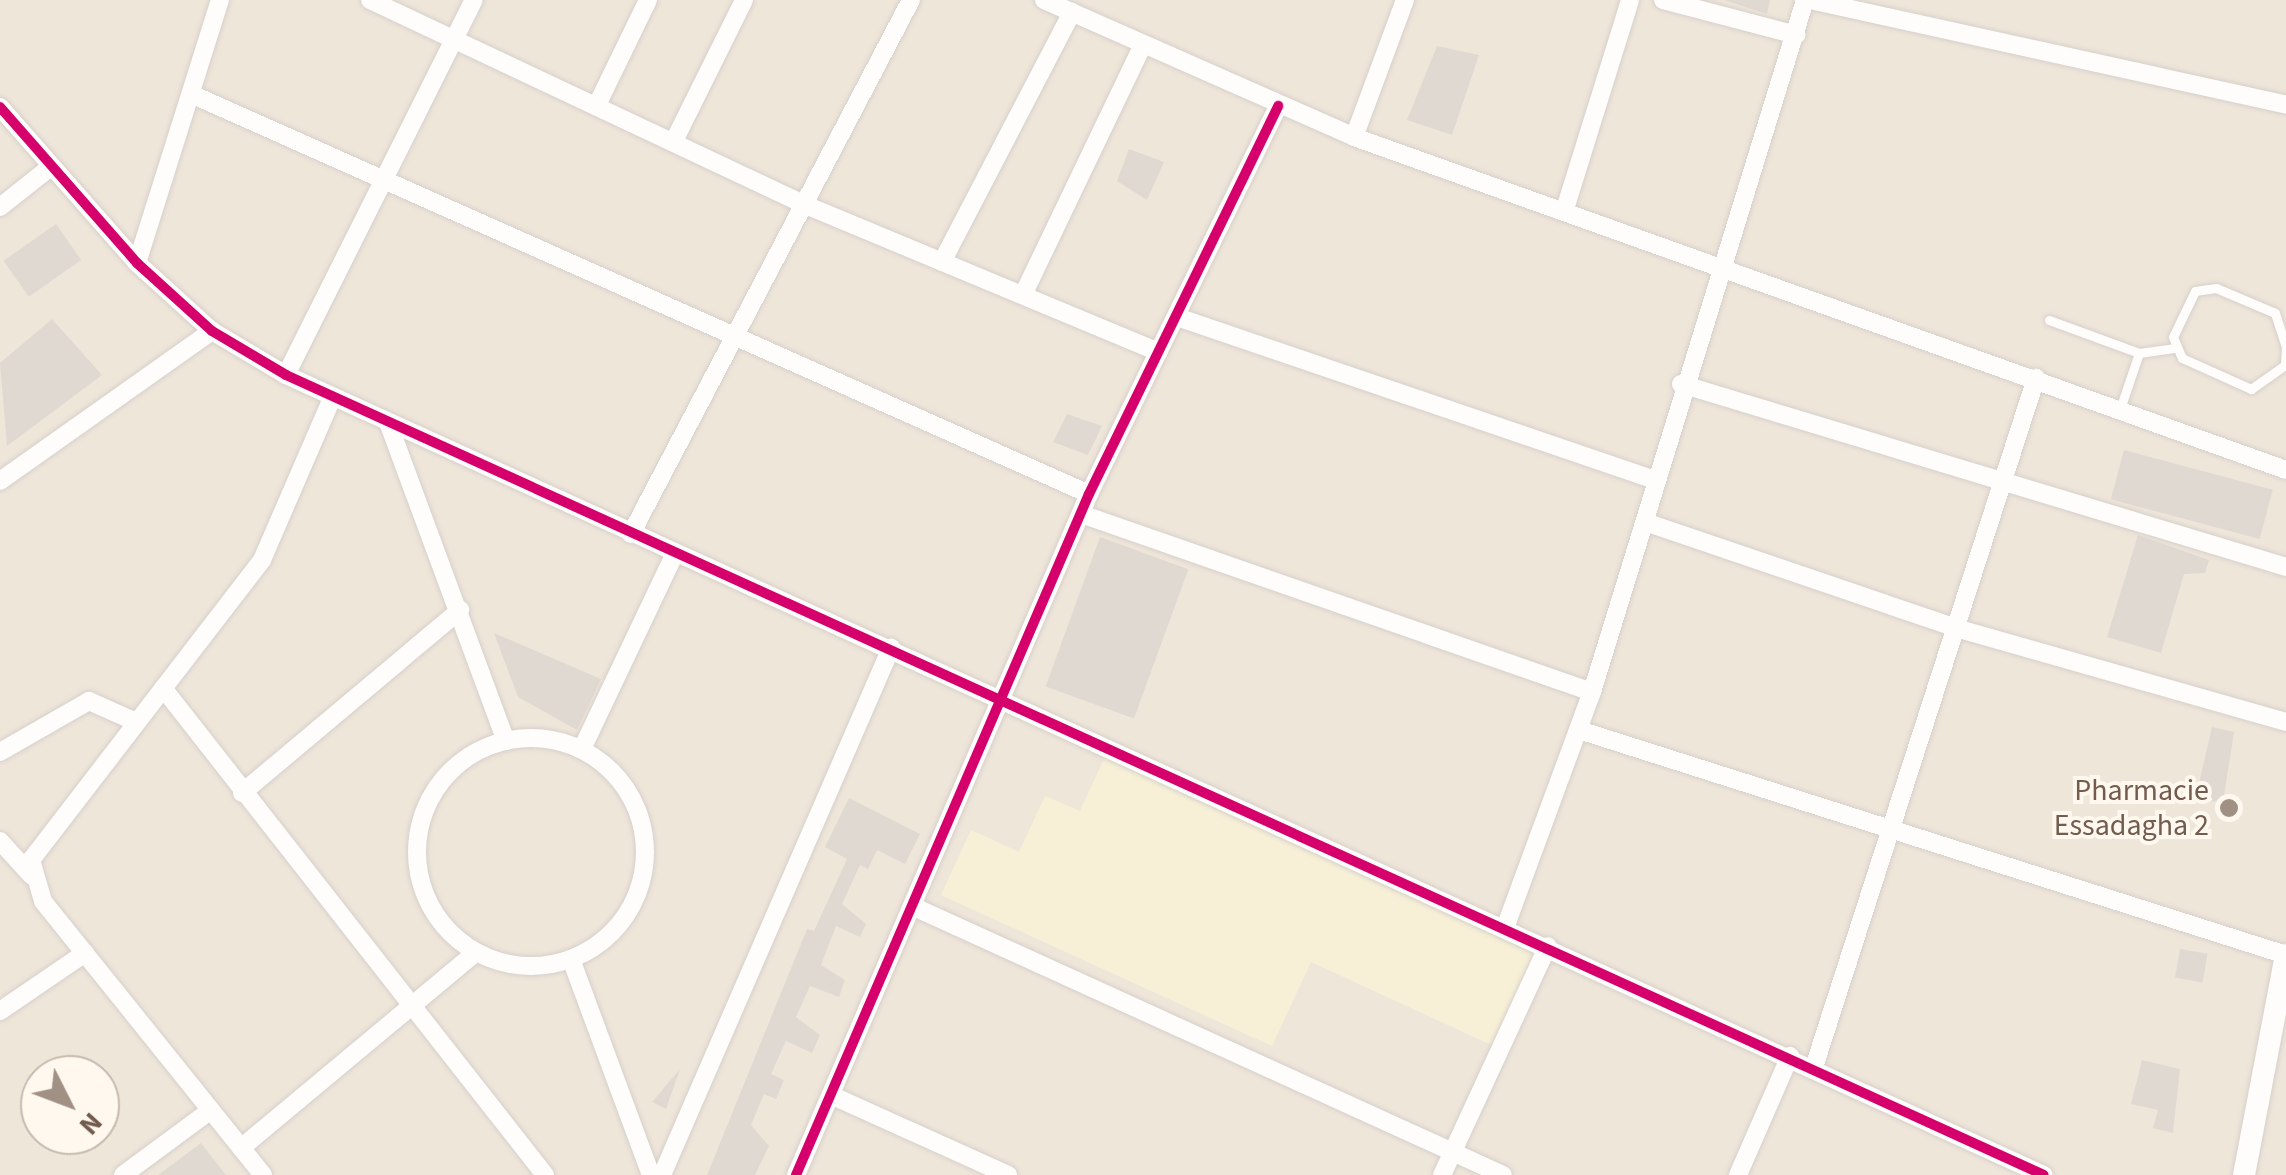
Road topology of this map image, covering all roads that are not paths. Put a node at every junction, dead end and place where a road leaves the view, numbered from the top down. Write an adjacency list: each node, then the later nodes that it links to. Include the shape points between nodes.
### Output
1 (220, 0): 16 (street)
2 (370, 0): 14 (street)
3 (474, 0): 14 (street)
4 (648, 0): 18 (street)
5 (744, 0): 22 (street)
6 (912, 0): 25 (street)
7 (1044, 0): 12 (street)
8 (1405, 0): 21 (street)
9 (1630, 0): 27 (street)
10 (1663, 0): 13 (street)
11 (1807, 0): 13 (street); 17 (street)
12 (1072, 12): 15 (street); 28 (street)
13 (1796, 36): 30 (street)
14 (452, 39): 18 (street); 24 (street)
15 (1143, 44): 19 (street); 31 (street)
16 (190, 94): 24 (street); 29 (street)
17 (2286, 104)
18 (597, 105): 22 (street)
19 (1278, 106): 21 (street); 32 (street)
20 (0, 107): 23 (street)
21 (1354, 137): 27 (street)
22 (674, 139): 25 (street)
23 (48, 169): 26 (street); 29 (street)
24 (386, 176): 35 (street); 40 (street)
25 (803, 204): 28 (street); 35 (street)
26 (0, 207)
27 (1565, 209): 30 (street)
28 (942, 262): 31 (street)
29 (137, 263): 34 (street)
30 (1716, 268): 41 (street); 42 (street)
31 (1023, 296): 38 (street)
32 (1177, 316): 38 (street); 47 (street)
33 (2049, 320): 39 (lane)
34 (212, 331): 40 (street); 48 (street)
35 (734, 336): 50 (street); 53 (street)
36 (2174, 348): 37 (lane, via 2203,372 2251,388 2277,375); 37 (lane, via 2180,310 2195,291 2216,288 2276,313); 39 (lane)
37 (2286, 348)
38 (1158, 352): 50 (street)
39 (2139, 353): 44 (lane)
40 (286, 374): 43 (street)
41 (2036, 378): 44 (street); 49 (street)
42 (1681, 384): 47 (street); 49 (street)
43 (332, 398): 45 (street); 59 (street, via 262,560)
44 (2120, 409): 46 (street)
45 (389, 426): 53 (street); 56 (street)
46 (2286, 470)
47 (1655, 480): 52 (street)
48 (0, 481)
49 (2004, 481): 55 (street); 57 (street)
50 (1089, 494): 51 (street)
51 (1082, 514): 60 (street); 61 (street)
52 (1644, 522): 57 (street); 60 (street)
53 (631, 534): 54 (street)
54 (675, 554): 58 (street); 66 (street)
55 (2286, 567)
56 (460, 610): 65 (street); 68 (street)
57 (1956, 628): 63 (street); 69 (street)
58 (891, 648): 61 (street); 91 (street)
59 (163, 688): 62 (street); 68 (street)
60 (1592, 692): 64 (street)
61 (1000, 698): 72 (street); 73 (street)
62 (136, 722): 67 (street, via 89,702); 71 (street, via 39,842)
63 (2286, 722)
64 (1579, 730): 69 (street); 73 (street)
65 (506, 740): 66 (street); 75 (street, via 447,775 418,836 428,904)
66 (582, 749): 78 (street, via 606,765 640,814 644,872 619,926)
67 (0, 752)
68 (242, 793): 79 (street)
69 (1888, 834): 77 (street); 82 (street)
70 (0, 841): 71 (street)
71 (32, 877): 76 (street)
72 (912, 906): 83 (street); 86 (street)
73 (1505, 928): 74 (street)
74 (1548, 946): 81 (street); 86 (street)
75 (475, 952): 78 (street, via 522,966); 79 (street)
76 (85, 953): 80 (street); 84 (street)
77 (2286, 955): 98 (street)
78 (571, 959): 87 (street)
79 (414, 1002): 85 (street); 90 (street)
80 (0, 1011)
81 (1790, 1056): 82 (street); 96 (street)
82 (1815, 1064): 97 (street)
83 (833, 1096): 92 (street); 93 (street)
84 (210, 1110): 85 (street); 88 (street)
85 (241, 1148): 89 (street)
86 (1453, 1152): 94 (street); 95 (street)
87 (644, 1171)
88 (124, 1175)
89 (263, 1175)
90 (545, 1175)
91 (662, 1175)
92 (796, 1175)
93 (1008, 1175)
94 (1442, 1175)
95 (1504, 1175)
96 (1738, 1175)
97 (2044, 1175)
98 (2244, 1175)

